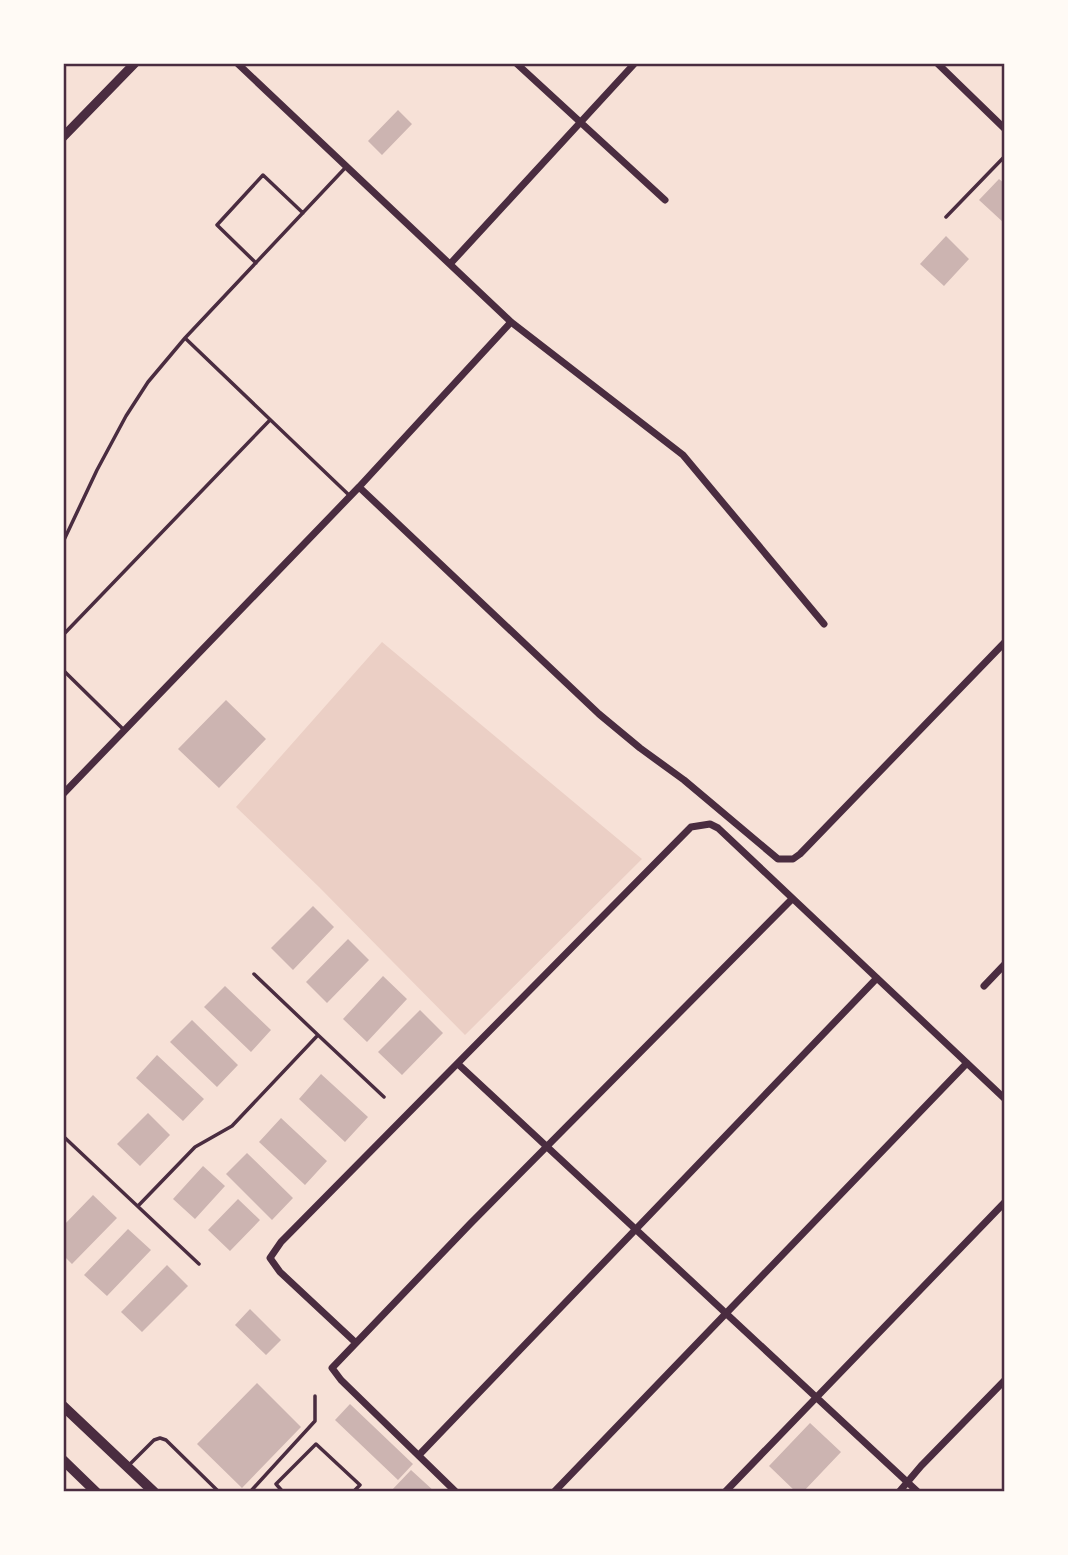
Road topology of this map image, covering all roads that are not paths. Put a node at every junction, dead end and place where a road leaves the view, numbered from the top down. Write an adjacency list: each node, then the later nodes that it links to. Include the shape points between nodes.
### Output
1 (135, 63): 8 (street)
2 (237, 63): 10 (street)
3 (516, 63): 6 (street)
4 (635, 63): 6 (street)
5 (937, 63): 7 (street)
6 (579, 122): 11 (street); 15 (street)
7 (1005, 128)
8 (63, 137)
9 (1005, 156): 13 (lane)
10 (348, 166): 12 (lane); 15 (street)
11 (665, 200)
12 (303, 213): 14 (lane); 14 (lane, via 263,175 217,225)
13 (946, 217)
14 (256, 262): 17 (lane)
15 (451, 263): 16 (street)
16 (511, 322): 19 (street); 22 (street, via 683,455)
17 (185, 338): 18 (lane); 21 (lane, via 126,416)
18 (270, 421): 20 (lane); 23 (lane)
19 (359, 487): 20 (street); 24 (street, via 636,746 773,855 786,859 800,854)
20 (350, 496): 26 (street)
21 (63, 542)
22 (824, 624)
23 (63, 635)
24 (1005, 642)
25 (63, 670): 26 (lane)
26 (124, 730): 27 (street)
27 (63, 794)
28 (792, 899): 31 (street); 35 (street, via 718,828 701,824 684,832); 39 (street)
29 (1005, 964): 32 (street)
30 (254, 974): 33 (lane)
31 (877, 978): 34 (street); 42 (street)
32 (984, 986)
33 (318, 1035): 36 (lane); 41 (lane, via 232,1126 195,1147)
34 (967, 1063): 37 (street); 44 (street)
35 (458, 1064): 39 (street); 45 (street, via 270,1258)
36 (384, 1097)
37 (1005, 1099)
38 (63, 1136): 41 (lane)
39 (548, 1146): 42 (street); 45 (street)
40 (1005, 1202): 48 (street)
41 (138, 1206): 43 (lane)
42 (637, 1229): 44 (street); 50 (street)
43 (199, 1264)
44 (726, 1314): 48 (street); 61 (street)
45 (355, 1342): 50 (street, via 332,1368)
46 (1005, 1380): 53 (street)
47 (315, 1396): 57 (lane, via 315,1421)
48 (816, 1398): 53 (street); 62 (street)
49 (63, 1406): 52 (main road)
50 (419, 1455): 60 (street)
51 (63, 1460): 54 (main road)
52 (127, 1467): 55 (main road); 56 (lane, via 160,1438)
53 (908, 1482): 63 (street); 64 (street)
54 (96, 1492)
55 (154, 1492)
56 (219, 1492)
57 (250, 1492)
58 (283, 1492): 59 (lane, via 276,1484 316,1444 360,1485)
59 (353, 1492)
60 (456, 1492)
61 (554, 1492)
62 (725, 1492)
63 (899, 1492)
64 (918, 1492)

